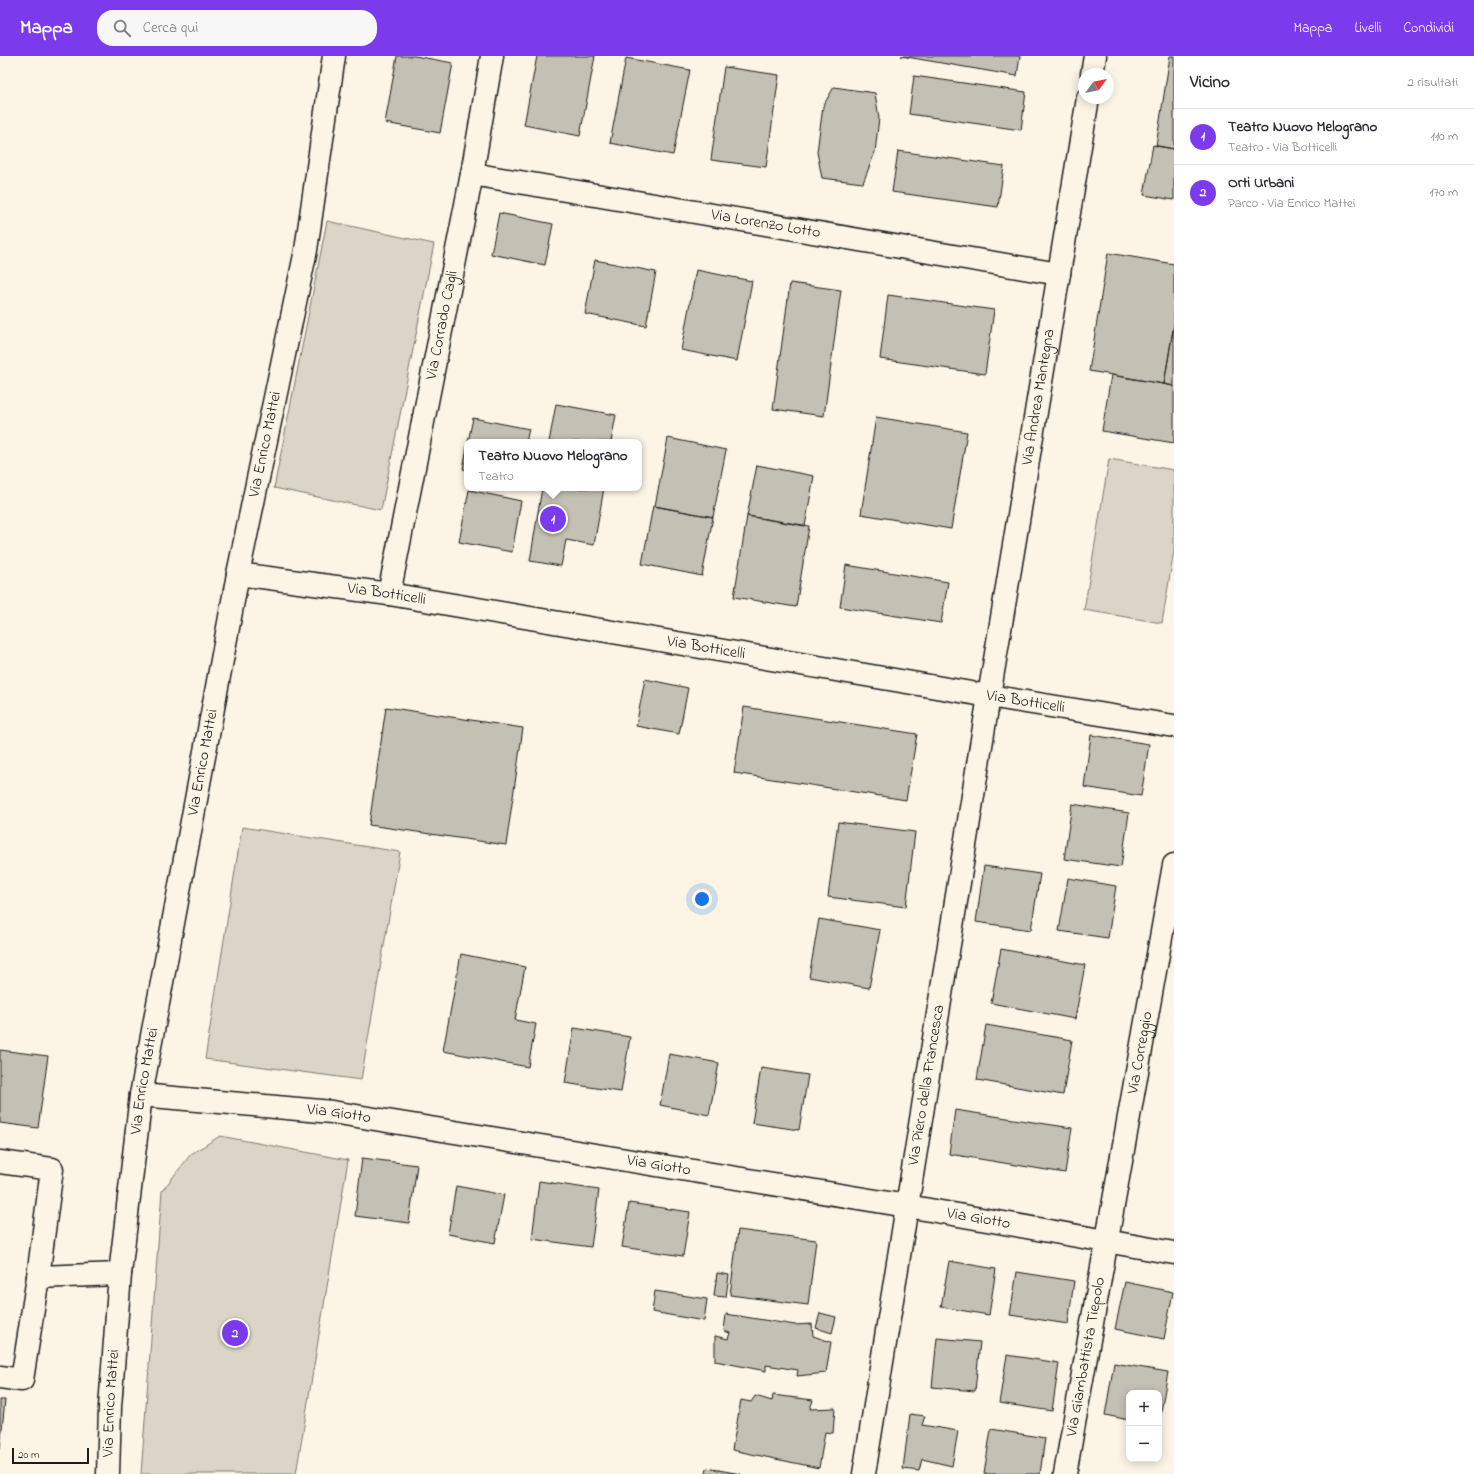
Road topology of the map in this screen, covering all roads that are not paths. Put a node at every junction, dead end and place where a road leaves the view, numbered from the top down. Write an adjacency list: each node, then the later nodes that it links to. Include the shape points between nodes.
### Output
1 (334, 56): 8 (street, Via Enrico Mattei, via 306,250)
2 (492, 56): 6 (street, Via Corrado Cagli)
3 (1095, 56): 4 (street)
4 (1093, 68)
5 (1087, 104): 7 (street, Via Andrea Mantegna)
6 (472, 174): 7 (street, Via Lorenzo Lotto); 9 (street, Via Corrado Cagli)
7 (1059, 274): 10 (street, Via Andrea Mantegna)
8 (238, 574): 9 (street, Via Botticelli); 13 (street, Via Enrico Mattei)
9 (389, 594): 10 (street, Via Botticelli)
10 (989, 696): 11 (street, Via Botticelli); 15 (street, Via Piero della Francesca)
11 (1174, 726)
12 (1174, 865): 16 (street, Via Correggio)
13 (140, 1095): 15 (street, Via Giotto, via 332,1112); 18 (street, Via Enrico Mattei)
14 (0, 1162): 19 (street, via 52,1169)
15 (907, 1206): 16 (street, Via Giotto); 22 (street, Via Piero della Francesca)
16 (1106, 1240): 17 (street, Via Giotto); 23 (street, Via Giambattista Tiepolo)
17 (1174, 1253)
18 (120, 1274): 19 (street); 21 (street, Via Enrico Mattei, via 110,1407)
19 (38, 1277): 20 (street, via 22,1380)
20 (0, 1377)
21 (108, 1474)
22 (864, 1474)
23 (1065, 1474)

